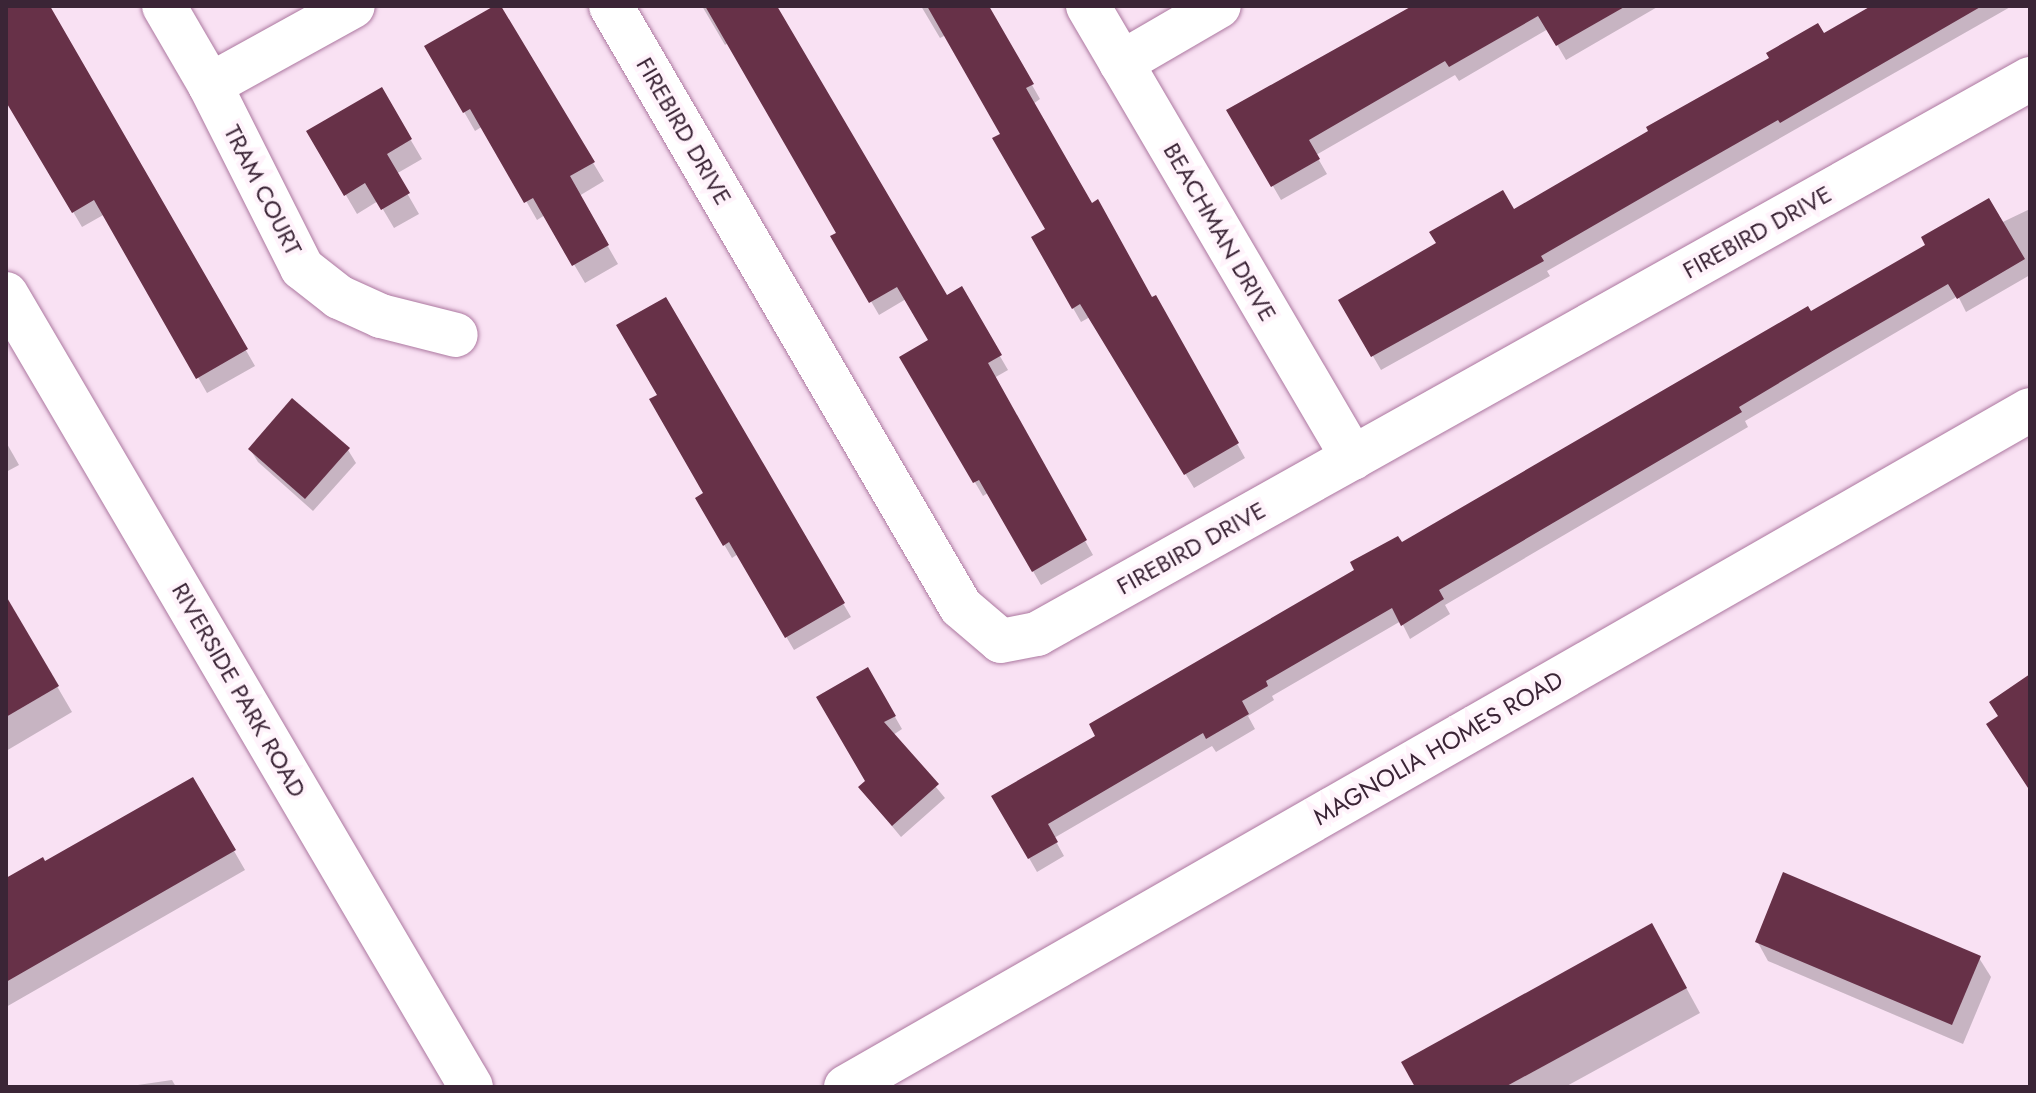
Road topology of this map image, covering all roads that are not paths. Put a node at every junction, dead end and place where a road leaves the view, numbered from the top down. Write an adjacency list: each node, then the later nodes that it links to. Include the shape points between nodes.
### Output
1 (164, 6): 8 (street, TRAM COURT)
2 (353, 6): 8 (street)
3 (611, 6): 12 (street, FIREBIRD DRIVE, via 961,607 1001,641 1037,634)
4 (1088, 6): 6 (street, BEACHMAN DRIVE)
5 (1219, 6): 6 (street)
6 (1121, 63): 12 (street, BEACHMAN DRIVE)
7 (2030, 79): 12 (street, FIREBIRD DRIVE)
8 (210, 85): 10 (street, TRAM COURT, via 302,268 339,297 367,310)
9 (6, 294): 13 (street, RIVERSIDE PARK ROAD)
10 (456, 335)
11 (2030, 410): 14 (street, MAGNOLIA HOMES ROAD)
12 (1353, 458)
13 (471, 1087)
14 (846, 1087)

